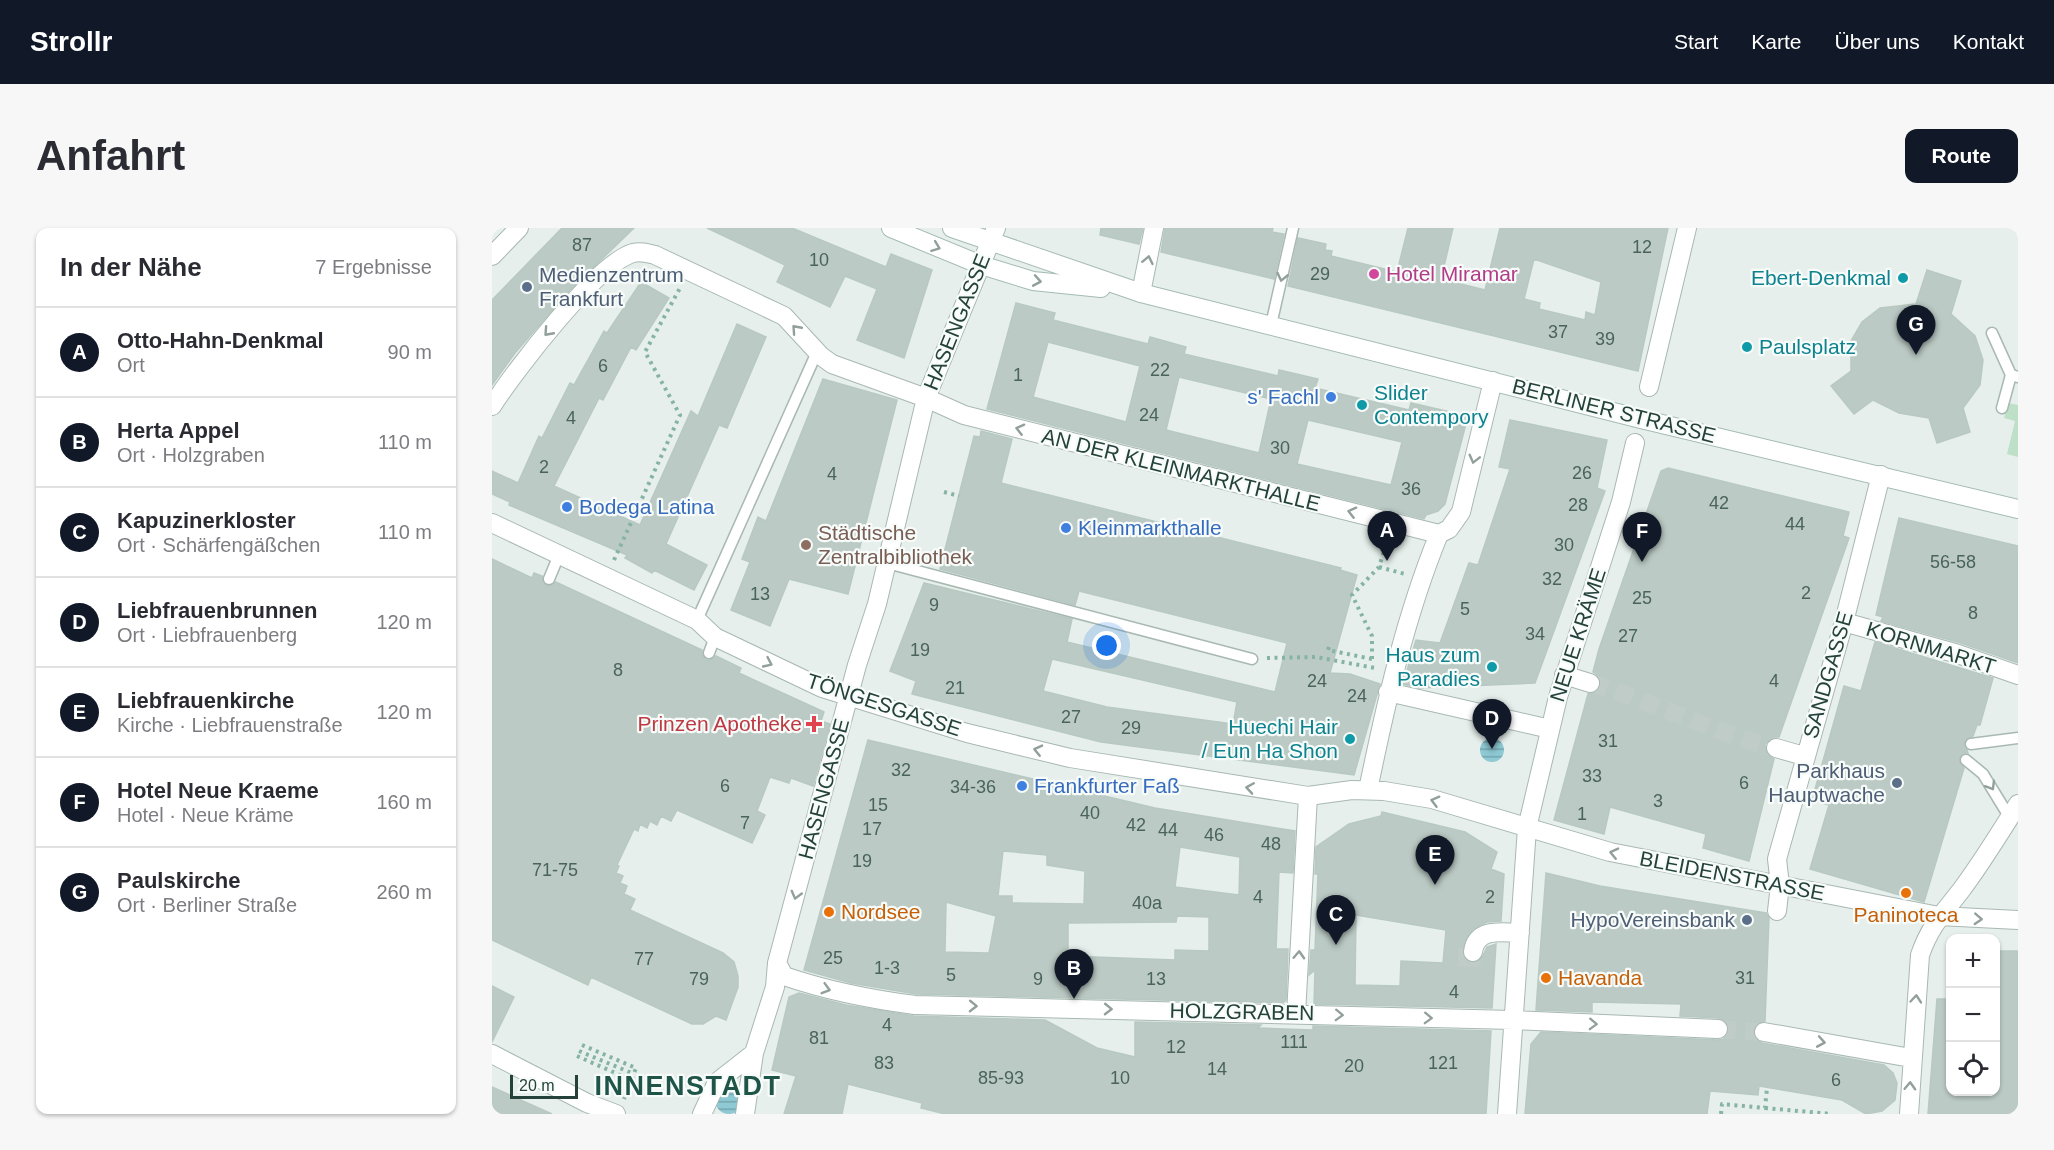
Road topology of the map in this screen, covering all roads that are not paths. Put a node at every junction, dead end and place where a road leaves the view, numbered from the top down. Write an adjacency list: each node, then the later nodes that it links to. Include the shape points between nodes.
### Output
1 (519, 228): 8 (street)
2 (891, 228): 9 (street, BERLINER STRASSE, one-way to 9)
3 (952, 228): 7 (street, BERLINER STRASSE)
4 (1154, 228): 10 (street, one-way to 4)
5 (1293, 228): 11 (lane, one-way to 11)
6 (1687, 228): 16 (street)
7 (993, 235): 9 (street, HASENGASSE); 10 (street, BERLINER STRASSE)
8 (492, 256)
9 (981, 265): 10 (street, BERLINER STRASSE, one-way to 10, via 1034,281); 17 (street, HASENGASSE)
10 (1141, 293): 11 (street, BERLINER STRASSE)
11 (1271, 325): 15 (street, BERLINER STRASSE)
12 (1992, 333): 14 (lane)
13 (817, 352): 17 (street, AN DER KLEINMARKTHALLE, via 839,367); 18 (street, AN DER KLEINMARKTHALLE, one-way to 18, via 784,316 641,251 622,258 605,272 524,360); 28 (lane)
14 (2014, 376): 19 (lane)
15 (1493, 381): 21 (street, BERLINER STRASSE); 24 (street, one-way to 24, via 1461,512)
16 (1649, 387)
17 (926, 398): 24 (street, AN DER KLEINMARKTHALLE, one-way to 17, via 964,415); 26 (street, HASENGASSE)
18 (492, 406)
19 (2002, 408)
20 (1635, 443): 31 (street, NEUE KRÄME, via 1621,502)
21 (1881, 475): 22 (street, BERLINER STRASSE); 29 (street, SANDGASSE)
22 (2018, 509)
23 (492, 523): 25 (street, TÖNGESGASSE)
24 (1444, 531): 33 (street, via 1422,578)
25 (559, 555): 27 (lane); 28 (street, TÖNGESGASSE)
26 (887, 563): 30 (lane); 35 (street, HASENGASSE)
27 (549, 579)
28 (697, 620): 35 (street, TÖNGESGASSE, one-way to 35, via 712,645)
29 (1844, 622): 32 (street, KORNMARKT); 40 (street, SANDGASSE)
30 (1252, 659)
31 (1564, 675): 34 (street); 36 (street, NEUE KRÄME)
32 (2018, 675)
33 (1391, 683): 36 (street); 42 (street)
34 (1590, 683)
35 (849, 697): 43 (street, TÖNGESGASSE, one-way to 35, via 1095,764 967,733); 52 (street, HASENGASSE, one-way to 52)
36 (1550, 729): 45 (street, NEUE KRÄME)
37 (2018, 738): 38 (lane)
38 (1971, 744)
39 (1776, 748): 40 (street)
40 (1804, 756): 46 (street, SANDGASSE, via 1777,859)
41 (1966, 760): 44 (lane, one-way to 44)
42 (1368, 790): 43 (street, TÖNGESGASSE); 45 (street, BLEIDENSTRASSE, one-way to 42, via 1432,799)
43 (1308, 796): 53 (street, one-way to 43)
44 (2014, 811): 48 (street)
45 (1527, 828): 46 (street, BLEIDENSTRASSE, one-way to 45, via 1610,852); 50 (street, NEUE KRÄME)
46 (1780, 885): 47 (street, SANDGASSE); 48 (street, BLEIDENSTRASSE)
47 (1777, 911)
48 (1939, 916): 49 (street, BLEIDENSTRASSE, one-way to 49); 59 (street, one-way to 48, via 1920,955)
49 (2018, 920)
50 (1520, 933): 51 (street, via 1494,931 1480,936 1474,942); 54 (street, NEUE KRÄME)
51 (1473, 952)
52 (777, 963): 53 (street, HOLZGRABEN, one-way to 53, via 784,976 806,984 856,998 915,1005); 57 (street, HASENGASSE, via 775,987)
53 (1296, 1014): 54 (street, HOLZGRABEN, one-way to 54)
54 (1513, 1020): 55 (street, HOLZGRABEN, one-way to 55); 63 (street, NEUE KRÄME)
55 (1718, 1029)
56 (1764, 1032): 59 (street, one-way to 59)
57 (754, 1053): 61 (street, via 717,1082); 62 (street, HASENGASSE)
58 (492, 1054): 60 (street, via 587,1103)
59 (1911, 1058): 64 (street, one-way to 59)
60 (619, 1110)
61 (702, 1114)
62 (745, 1114)
63 (1507, 1114)
64 (1909, 1114)

